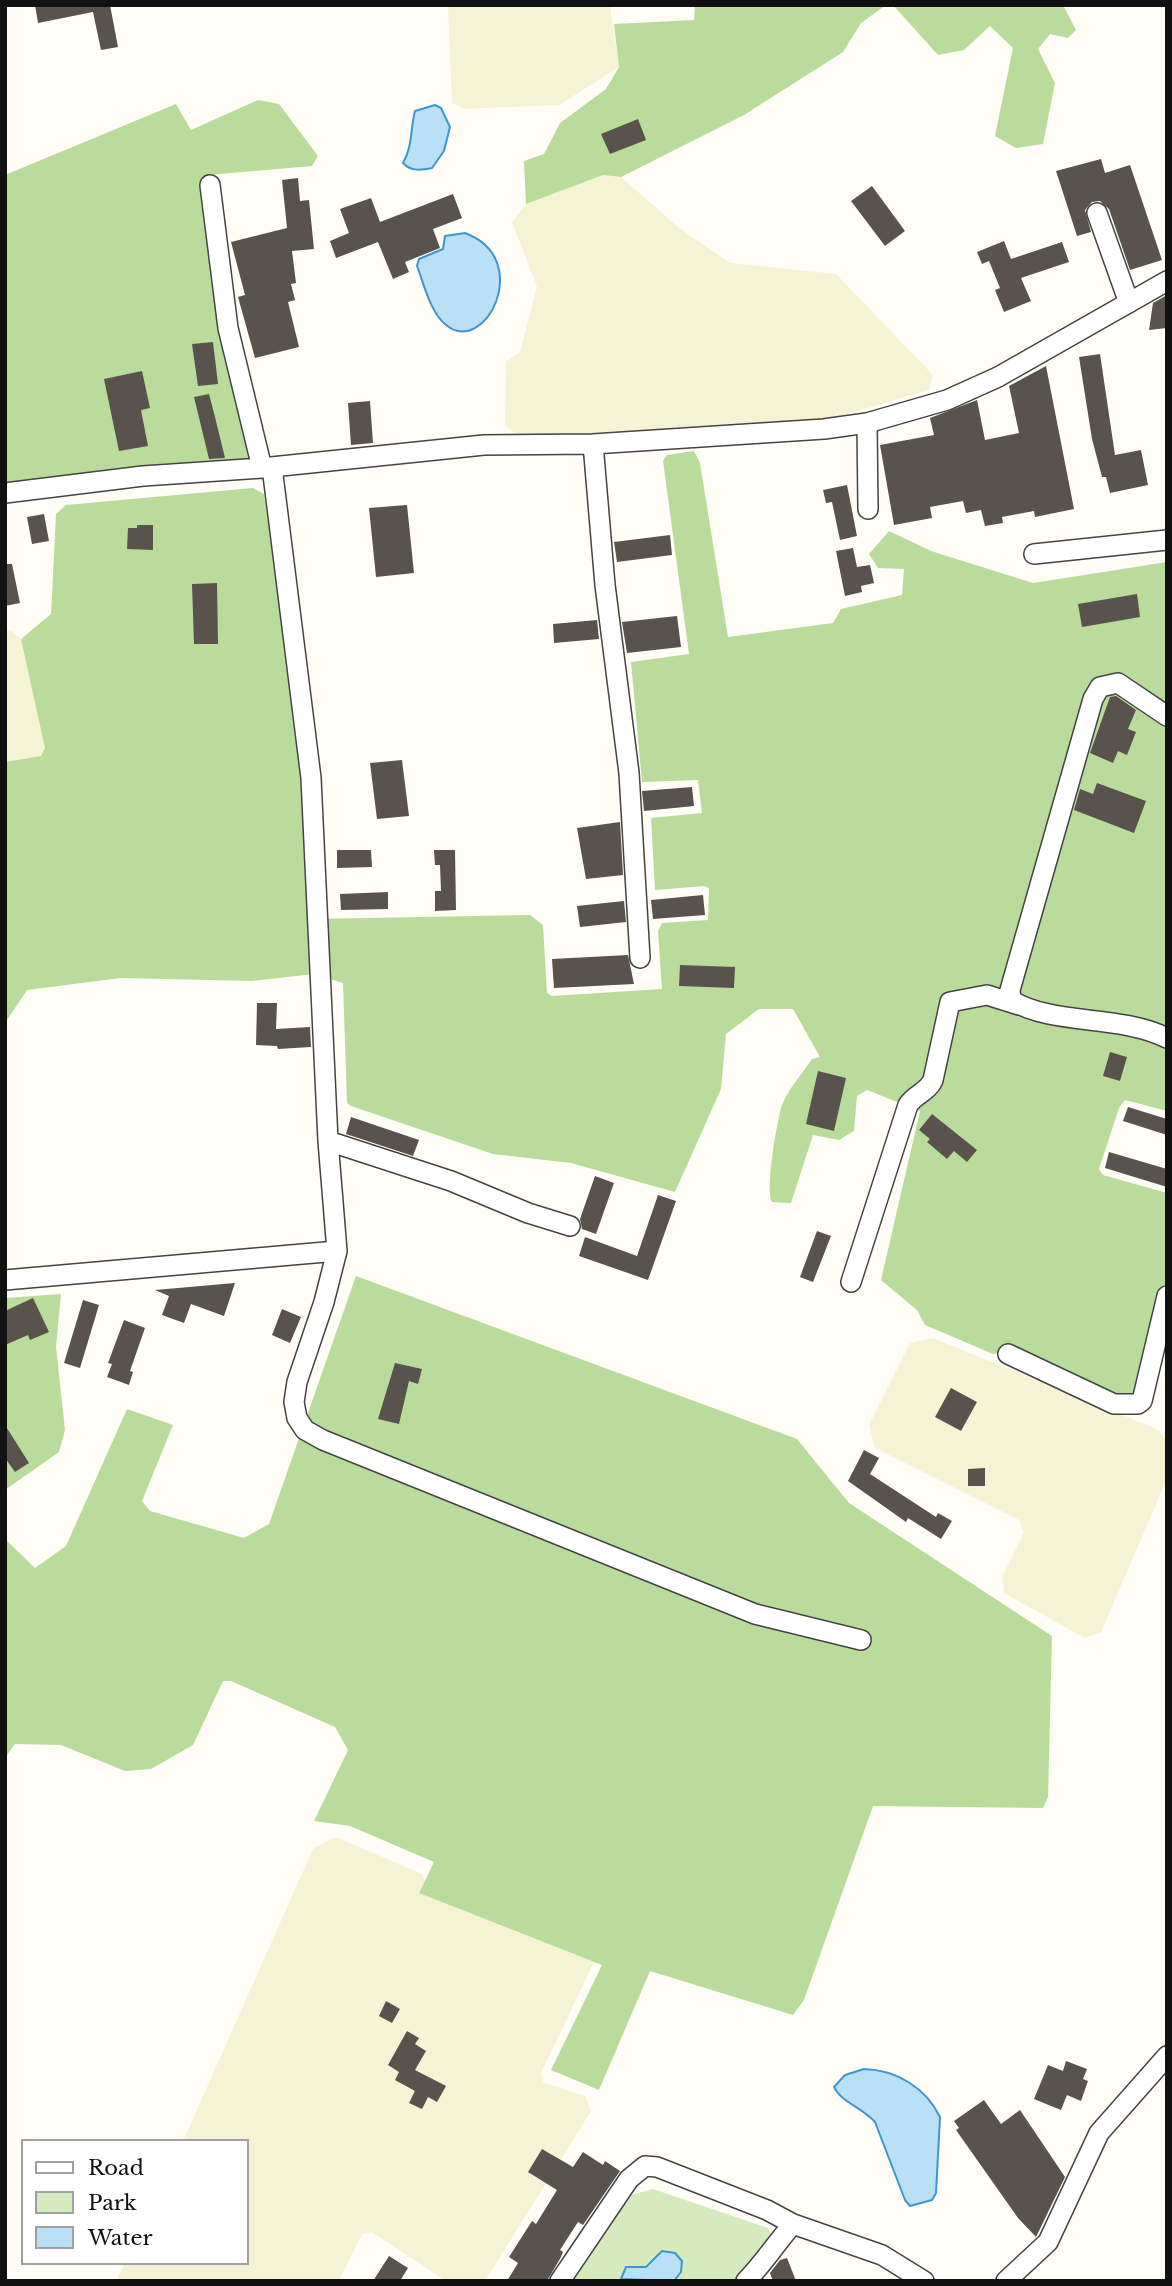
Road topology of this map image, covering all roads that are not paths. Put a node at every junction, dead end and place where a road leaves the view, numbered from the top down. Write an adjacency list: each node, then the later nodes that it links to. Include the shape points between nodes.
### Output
1 (210, 185): 7 (street, via 228,328)
2 (1097, 213): 4 (street)
3 (1167, 281): 4 (street)
4 (1129, 303): 5 (street, via 1038,357 972,389)
5 (867, 423): 6 (street); 9 (street)
6 (593, 444): 7 (street, via 484,445); 13 (street, via 629,773)
7 (267, 468): 8 (street, via 143,476); 16 (street, via 311,778)
8 (5, 493)
9 (868, 509)
10 (1167, 540): 11 (street)
11 (1034, 554)
12 (1167, 716): 14 (street, via 1118,683 1100,687 1093,699 1016,964 1010,990 1011,1000)
13 (640, 958)
14 (1019, 1005): 15 (street, via 1043,1014 1130,1026); 20 (street, via 987,995 950,1002 933,1080 908,1105)
15 (1167, 1038)
16 (328, 1141): 17 (street); 18 (street)
17 (570, 1226)
18 (337, 1251): 19 (street); 23 (street, via 297,1382 294,1402 305,1430 755,1614)
19 (5, 1280)
20 (851, 1282)
21 (1167, 1296): 22 (street, via 1138,1404 1114,1404)
22 (1008, 1354)
23 (861, 1640)
24 (1167, 2056): 29 (street, via 1098,2133 1048,2242)
25 (793, 2224): 26 (street, via 767,2210 645,2166 629,2179); 27 (street); 28 (street, via 882,2255)
26 (560, 2281)
27 (746, 2281)
28 (924, 2281)
29 (1006, 2281)

